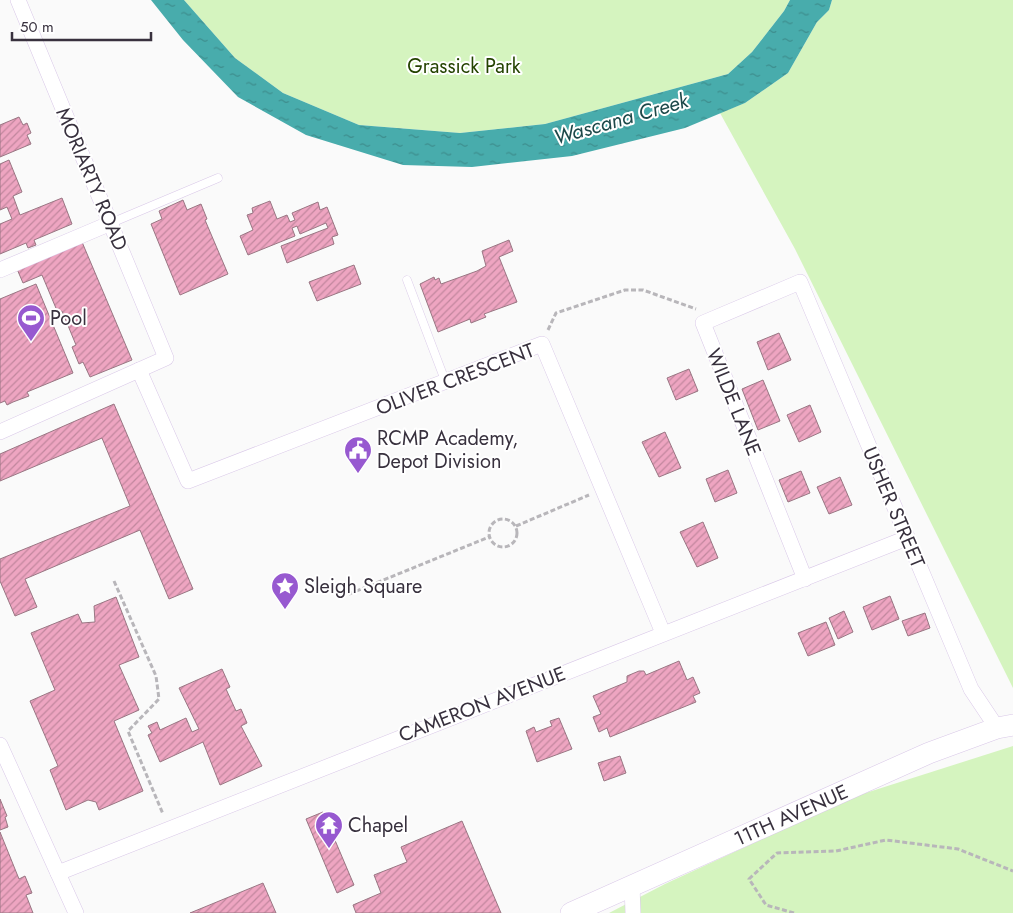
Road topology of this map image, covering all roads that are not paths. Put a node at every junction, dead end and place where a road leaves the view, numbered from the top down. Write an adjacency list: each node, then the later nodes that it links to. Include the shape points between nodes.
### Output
1 (18, 0): 3 (street, MORIARTY ROAD)
2 (218, 178): 3 (lane)
3 (111, 224): 4 (street); 7 (street, MORIARTY ROAD, via 166,358)
4 (0, 270)
5 (407, 280): 8 (lane)
6 (800, 282): 10 (street, USHER STREET); 11 (street, WILDE LANE, via 703,324)
7 (139, 370): 8 (street, OLIVER CRESCENT, via 188,481); 9 (street)
8 (446, 383): 12 (street, OLIVER CRESCENT, via 542,344)
9 (0, 432)
10 (907, 538): 11 (street, CAMERON AVENUE); 13 (street, USHER STREET, via 971,689)
11 (804, 579): 12 (street, CAMERON AVENUE)
12 (663, 633): 15 (street, CAMERON AVENUE)
13 (1005, 727): 16 (street, 11TH AVENUE, via 930,753)
14 (0, 745): 15 (street)
15 (58, 873): 17 (street)
16 (632, 885): 18 (street, 11TH AVENUE); 19 (street)
17 (76, 913)
18 (571, 913)
19 (633, 913)

